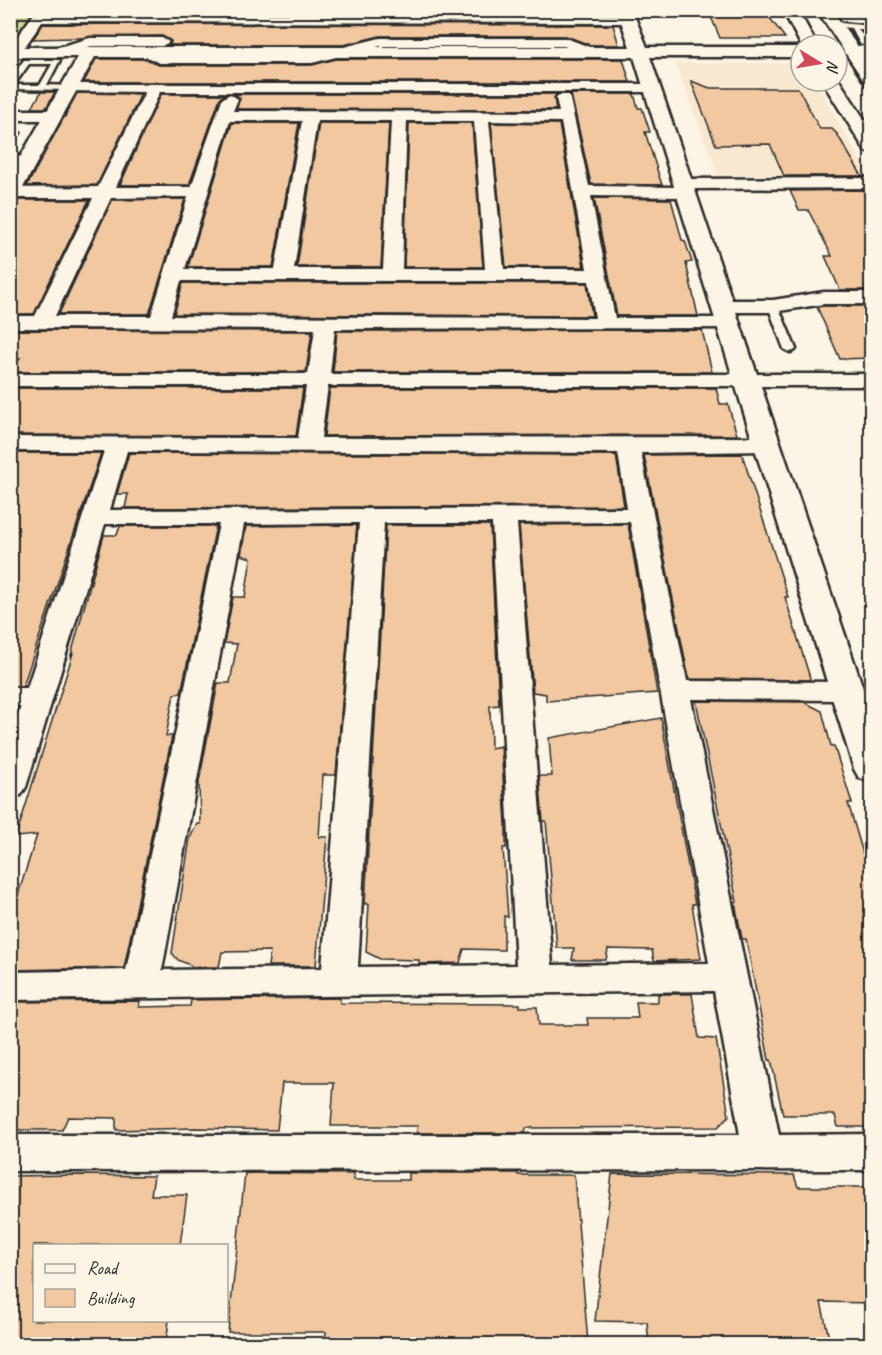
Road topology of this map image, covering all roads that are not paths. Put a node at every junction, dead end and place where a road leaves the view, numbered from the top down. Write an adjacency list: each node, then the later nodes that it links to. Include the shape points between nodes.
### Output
1 (40, 14): 5 (street); 19 (street)
2 (548, 14): 3 (street); 10 (street)
3 (625, 14): 18 (street)
4 (791, 14): 6 (street); 9 (street)
5 (295, 15): 10 (street)
6 (829, 17): 7 (lane); 11 (street)
7 (853, 26): 8 (lane); 11 (lane)
8 (872, 28)
9 (801, 33)
10 (323, 35): 16 (street); 20 (street)
11 (862, 48): 21 (street)
12 (789, 50): 18 (street)
13 (60, 51): 14 (street); 16 (street, via 90,42 278,42); 19 (street)
14 (90, 51): 15 (street); 25 (street)
15 (142, 51): 16 (street); 20 (street, via 159,59 312,59)
16 (300, 51)
17 (591, 51): 18 (street); 20 (street); 20 (street, via 566,42 380,42)
18 (640, 51): 28 (street)
19 (12, 52)
20 (341, 52)
21 (872, 80)
22 (10, 86): 24 (lane); 24 (lane, via 27,62 57,62)
23 (562, 87): 27 (street); 28 (street); 38 (street)
24 (42, 88): 25 (lane)
25 (70, 88): 26 (street); 33 (street)
26 (155, 88): 27 (street); 47 (street)
27 (233, 88): 34 (street)
28 (651, 88): 45 (street)
29 (838, 93): 41 (street)
30 (847, 93): 31 (street)
31 (861, 98)
32 (10, 115): 33 (street)
33 (56, 115): 43 (street)
34 (224, 116): 36 (street); 48 (street)
35 (399, 116): 36 (street); 37 (street); 50 (street)
36 (310, 117): 53 (street)
37 (481, 117): 38 (street); 51 (street)
38 (567, 117): 46 (street)
39 (10, 132): 40 (lane, via 16,133)
40 (10, 144)
41 (872, 147)
42 (10, 159): 43 (lane)
43 (31, 160): 49 (street)
44 (872, 183): 45 (street)
45 (684, 188): 46 (street); 57 (street)
46 (582, 191): 54 (street)
47 (105, 192): 48 (street); 49 (street); 59 (street)
48 (198, 192): 52 (street)
49 (11, 193)
50 (392, 274): 51 (street); 53 (street)
51 (495, 274): 54 (street)
52 (175, 275): 53 (street); 61 (street)
53 (284, 275)
54 (597, 275): 60 (street)
55 (872, 298): 56 (street, via 810,298)
56 (773, 306): 57 (street); 63 (lane)
57 (726, 315): 60 (street); 67 (street)
58 (10, 322): 59 (street)
59 (42, 322): 61 (street)
60 (606, 322): 62 (street)
61 (159, 323): 62 (street)
62 (326, 323): 65 (street)
63 (790, 349)
64 (10, 380): 65 (street)
65 (320, 380): 67 (street); 71 (street)
66 (872, 380): 67 (street)
67 (746, 381): 70 (street)
68 (10, 444): 69 (street)
69 (118, 444): 71 (street); 77 (street)
70 (767, 444): 72 (street); 79 (street)
71 (309, 445): 72 (street)
72 (628, 446): 73 (street)
73 (642, 514): 74 (street); 78 (street)
74 (504, 515): 76 (street); 85 (street)
75 (233, 516): 76 (street); 77 (street); 87 (street)
76 (372, 516): 86 (street)
77 (95, 517): 81 (street)
78 (676, 690): 79 (street); 84 (street)
79 (847, 691): 82 (street)
80 (10, 697): 81 (street)
81 (39, 697): 83 (street)
82 (872, 769)
83 (10, 787)
84 (730, 977): 85 (street); 91 (street)
85 (535, 980): 86 (street)
86 (339, 982): 87 (street)
87 (141, 985): 88 (street)
88 (10, 986)
89 (872, 1152): 91 (street)
90 (10, 1153): 91 (street)
91 (763, 1153)

